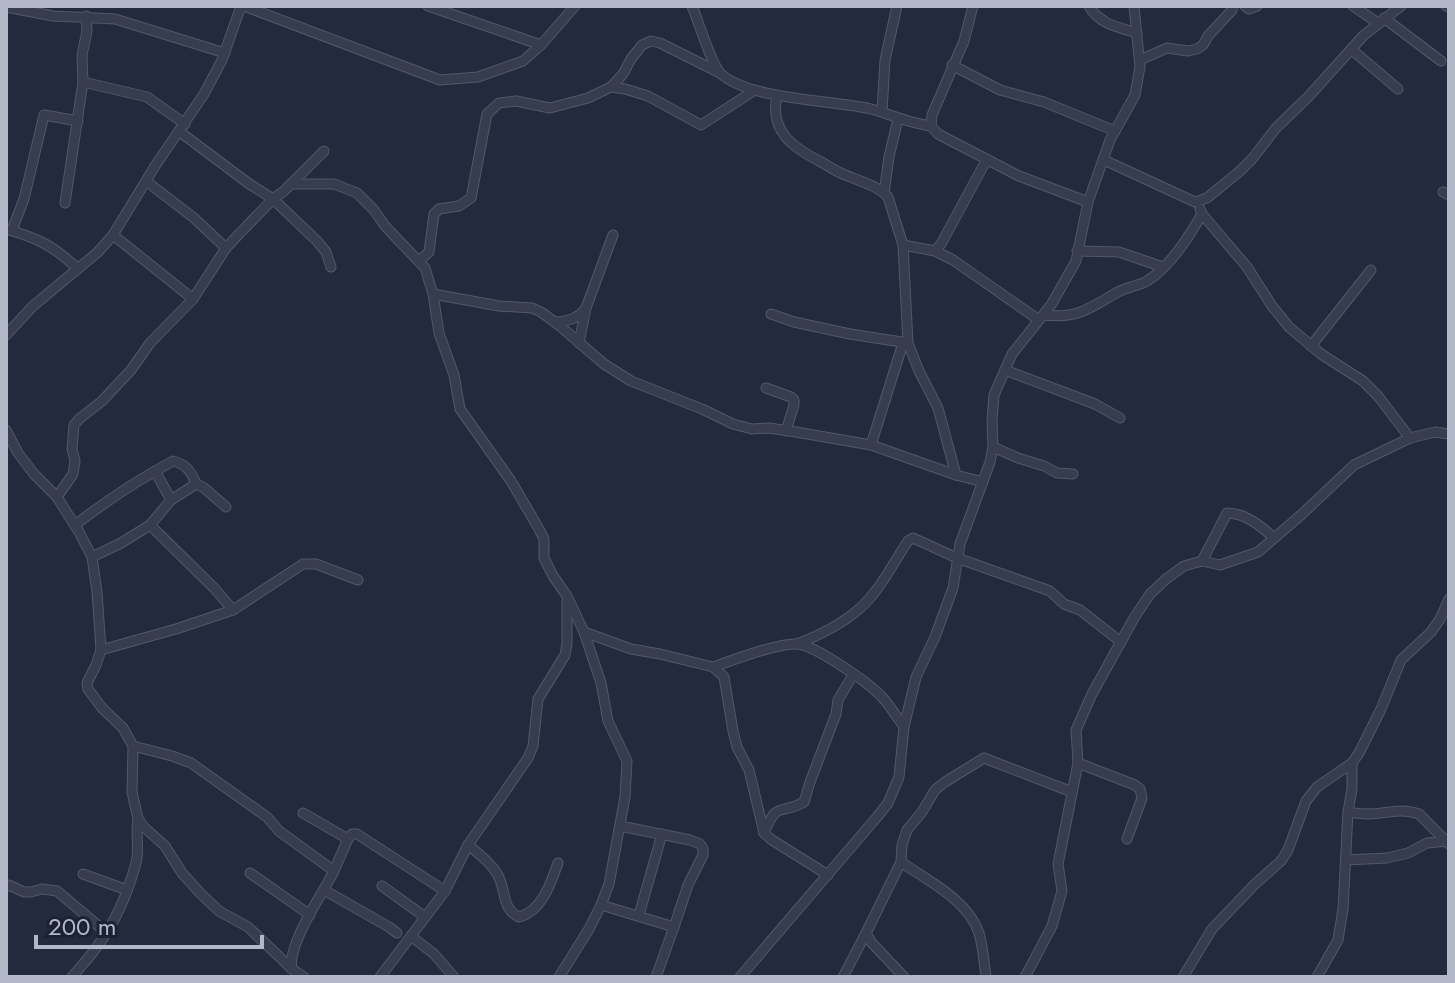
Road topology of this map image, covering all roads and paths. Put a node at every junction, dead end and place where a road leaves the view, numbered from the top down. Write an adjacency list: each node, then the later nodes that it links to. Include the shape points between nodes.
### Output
1 (243, 6): 18 (street, via 440,80 506,68); 20 (street)
2 (428, 6): 18 (street)
3 (575, 6): 18 (street)
4 (692, 6): 24 (street)
5 (897, 6): 30 (street, via 885,60)
6 (973, 6): 23 (street)
7 (1089, 6): 17 (street, via 1094,16)
8 (1134, 6): 17 (street)
9 (1233, 6): 21 (street, via 1203,45 1188,51 1167,48)
10 (1245, 6): 11 (street)
11 (1257, 6)
12 (1353, 6): 16 (street)
13 (1401, 6): 16 (street)
14 (6, 7): 15 (street)
15 (86, 16): 20 (street, via 115,19); 25 (street)
16 (1381, 21): 19 (street); 22 (street)
17 (1137, 33): 21 (street)
18 (541, 45)
19 (1351, 49): 27 (street); 44 (street, via 1240,171)
20 (225, 53): 34 (street)
21 (1140, 60): 35 (street, via 1135,95)
22 (1441, 61)
23 (952, 65): 33 (street); 35 (street, via 1000,90)
24 (718, 72): 26 (street, via 651,41 642,45); 28 (street)
25 (83, 82): 32 (street); 34 (street, via 147,97)
26 (611, 87): 28 (street, via 648,96 701,125); 54 (street, via 550,108 499,103 487,114 471,198 434,214 429,252)
27 (1398, 89)
28 (755, 90): 29 (street)
29 (777, 95): 30 (street); 41 (street, via 777,124 797,149)
30 (882, 112): 31 (street)
31 (898, 119): 33 (street); 41 (street)
32 (78, 121): 45 (street); 47 (street, via 44,115 24,199)
33 (931, 126): 37 (street)
34 (182, 128): 39 (street); 42 (street)
35 (1115, 131): 38 (street)
36 (324, 151): 40 (street)
37 (987, 159): 43 (street); 52 (street)
38 (1104, 160): 43 (street); 44 (street)
39 (146, 181): 48 (street); 51 (street)
40 (291, 184): 42 (street); 54 (street, via 334,184 357,193)
41 (884, 193): 50 (street)
42 (273, 199): 51 (street); 55 (street, via 317,241)
43 (1088, 202): 53 (street)
44 (1195, 202): 46 (street)
45 (65, 203)
46 (1202, 214): 56 (street); 68 (street, via 1289,327)
47 (9, 230): 57 (street, via 37,238)
48 (113, 235): 57 (street); 60 (street)
49 (613, 235): 61 (street)
50 (903, 245): 52 (street); 67 (street)
51 (226, 248): 60 (street)
52 (935, 251): 63 (street)
53 (1077, 251): 56 (street, via 1119,252); 63 (street)
54 (419, 261): 59 (street)
55 (331, 267)
56 (1163, 267): 63 (street, via 1146,282 1081,313)
57 (77, 268): 65 (street)
58 (1371, 270): 68 (street)
59 (433, 294): 64 (street, via 532,308); 93 (street, via 460,409 539,529 547,566)
60 (193, 299): 83 (street, via 74,425 73,474)
61 (586, 308): 64 (street, via 569,321); 66 (street)
62 (771, 314): 67 (street)
63 (1041, 317): 69 (street)
64 (556, 322): 66 (street)
65 (6, 335)
66 (579, 343): 73 (street, via 631,381 733,424)
67 (906, 343): 76 (street); 80 (street, via 938,408)
68 (1311, 346): 75 (street, via 1363,381)
69 (1005, 370): 71 (street); 77 (street, via 994,395)
70 (766, 388): 73 (street, via 794,400)
71 (1120, 418)
72 (6, 430): 83 (street, via 18,453)
73 (786, 431): 76 (street)
74 (1449, 434): 75 (street)
75 (1410, 438): 88 (street, via 1354,465)
76 (871, 445): 80 (street)
77 (993, 447): 79 (street, via 1057,473); 81 (street)
78 (155, 471): 82 (street, via 179,462 193,473); 84 (street); 86 (street)
79 (1073, 474)
80 (956, 475): 81 (street)
81 (983, 482): 90 (street)
82 (196, 484): 84 (street); 85 (street)
83 (57, 497): 86 (street)
84 (171, 500): 87 (street)
85 (226, 507)
86 (75, 525): 89 (street)
87 (150, 525): 89 (street); 95 (street)
88 (1274, 538): 91 (street, via 1258,552 1220,565); 91 (street, via 1258,523 1227,513)
89 (92, 557): 99 (street)
90 (957, 558): 97 (street, via 1050,591); 98 (street, via 913,538 859,609 841,624); 102 (street, via 953,588 916,677)
91 (1202, 561): 97 (street, via 1184,566 1150,594)
92 (358, 580): 95 (street, via 303,564)
93 (567, 596): 96 (street); 116 (street, via 565,655 538,699 533,746)
94 (1449, 599): 105 (street, via 1436,626 1401,660)
95 (233, 610): 99 (street)
96 (584, 632): 100 (street, via 631,649); 110 (street, via 608,721 627,761)
97 (1121, 642): 104 (street, via 1076,730)
98 (797, 644): 100 (street); 101 (street)
99 (101, 650): 103 (street, via 88,689)
100 (713, 667): 111 (street, via 724,677 737,747 749,770)
101 (853, 675): 102 (street, via 879,694); 111 (street, via 838,700 804,802 776,811)
102 (904, 727): 123 (street, via 899,777 888,803)
103 (133, 746): 109 (street, via 132,792); 120 (street, via 191,763)
104 (1078, 763): 106 (street); 114 (street, via 1140,789 1142,798)
105 (1352, 763): 107 (street); 150 (street, via 1312,794 1281,861 1212,929)
106 (1072, 792): 118 (street, via 984,758 935,790 907,830); 149 (street, via 1058,864 1062,891 1052,926)
107 (1348, 812): 115 (street, via 1414,812); 117 (street)
108 (303, 813): 113 (street)
109 (138, 819): 126 (street, via 137,858); 138 (street, via 201,894 248,927)
110 (620, 826): 112 (street); 129 (street)
111 (764, 833): 123 (street)
112 (662, 834): 131 (street); 133 (street, via 703,849)
113 (348, 839): 120 (street); 128 (street, via 357,834)
114 (1127, 839)
115 (1448, 842): 117 (street, via 1427,843 1387,858)
116 (468, 845): 119 (street, via 496,871 506,906 519,917 539,902); 128 (street)
117 (1346, 860): 151 (street, via 1338,940)
118 (901, 862): 136 (street); 148 (street, via 972,918)
119 (558, 863)
120 (334, 871): 127 (street)
121 (250, 873): 130 (street)
122 (83, 874): 126 (street)
123 (828, 875): 145 (street)
124 (382, 886): 132 (street)
125 (6, 887): 134 (street, via 57,891)
126 (127, 890): 134 (street)
127 (324, 890): 130 (street); 135 (street)
128 (445, 891): 132 (street)
129 (601, 905): 131 (street); 143 (street)
130 (310, 915): 138 (street, via 296,940)
131 (639, 915): 133 (street)
132 (425, 917): 137 (street)
133 (674, 927): 144 (street)
134 (107, 933): 139 (street)
135 (397, 933)
136 (866, 933): 146 (street); 147 (street)
137 (411, 936): 141 (street); 142 (street)
138 (292, 969): 140 (street)
139 (72, 977)
140 (304, 977)
141 (380, 977)
142 (454, 977)
143 (559, 977)
144 (656, 977)
145 (740, 977)
146 (843, 977)
147 (904, 977)
148 (986, 977)
149 (1025, 977)
150 (1183, 977)
151 (1317, 977)

